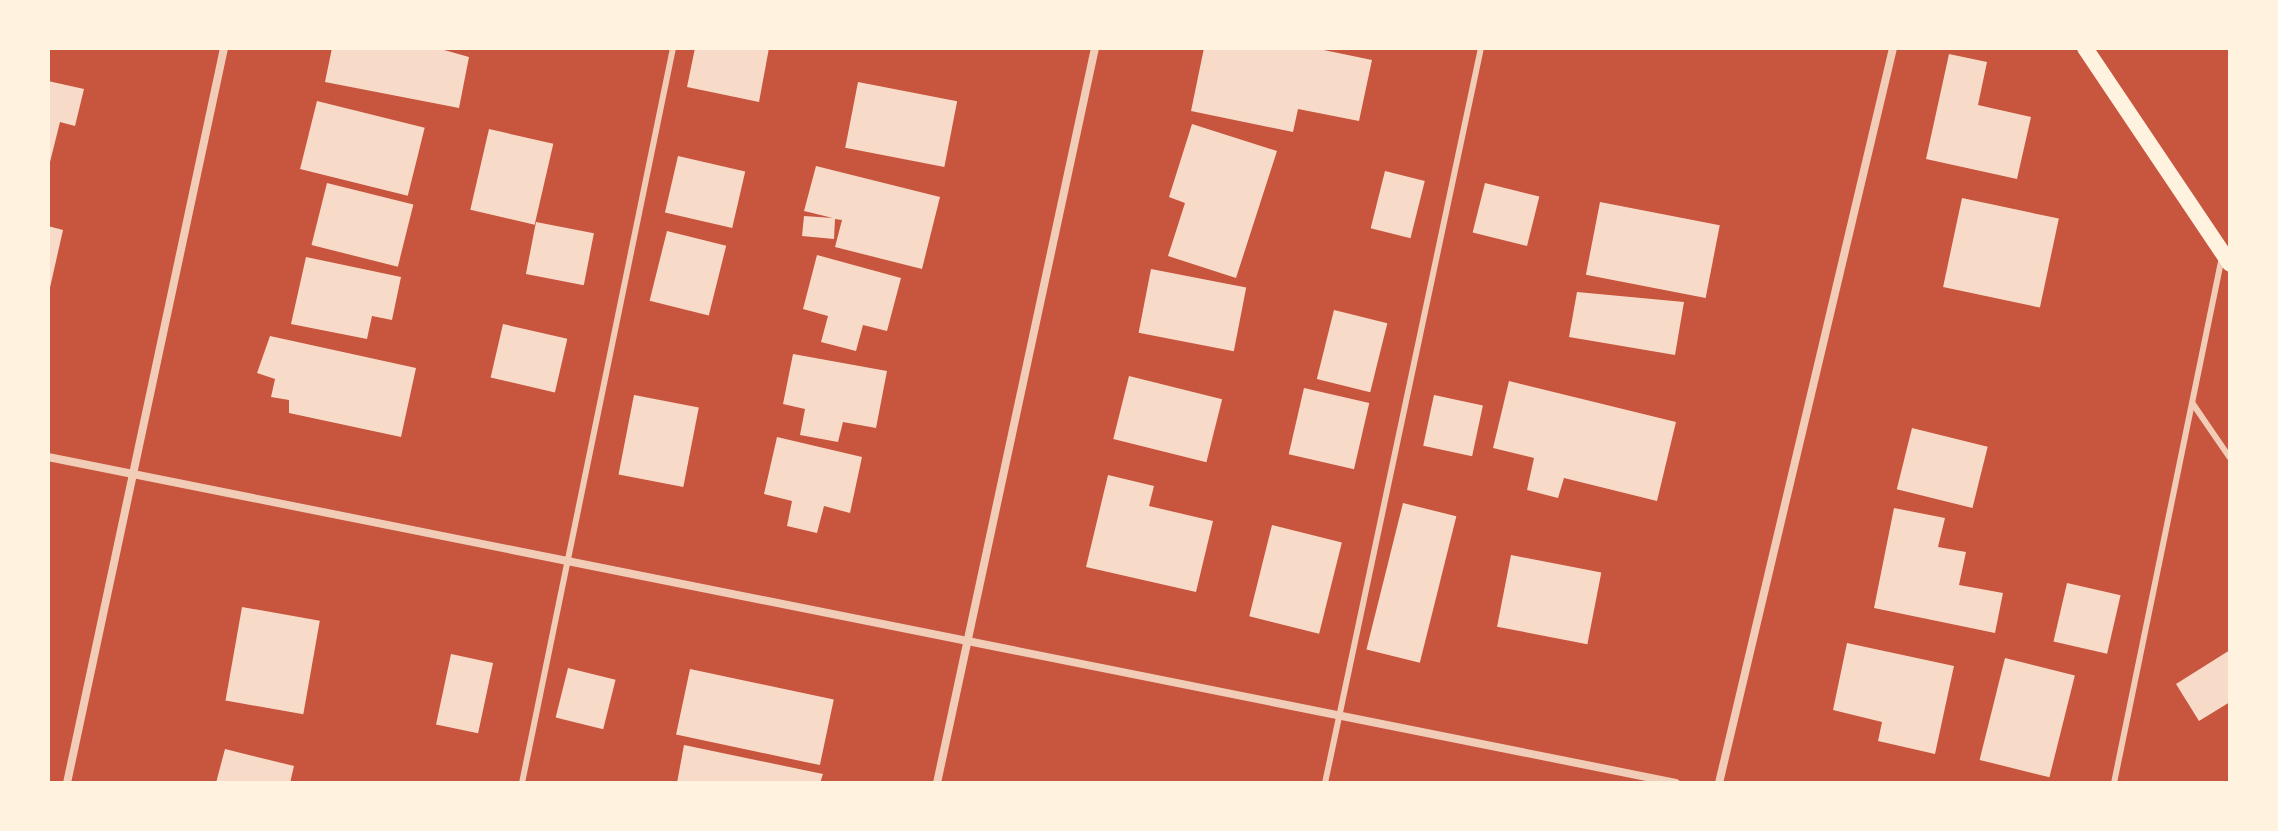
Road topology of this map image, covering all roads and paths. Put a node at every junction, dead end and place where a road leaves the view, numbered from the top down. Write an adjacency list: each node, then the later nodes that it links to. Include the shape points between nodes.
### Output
1 (224, 48): 11 (street)
2 (673, 48): 12 (lane)
3 (1095, 48): 13 (street)
4 (1481, 48): 14 (lane)
5 (1893, 48): 20 (street)
6 (2085, 48): 7 (main road)
7 (2226, 258): 8 (lane)
8 (2193, 404): 10 (lane); 21 (lane)
9 (48, 457): 11 (street)
10 (2230, 458)
11 (130, 474): 12 (street); 15 (street)
12 (566, 567): 13 (street); 16 (lane)
13 (966, 644): 14 (street); 17 (street)
14 (1339, 717): 18 (lane); 19 (street)
15 (67, 783)
16 (522, 783)
17 (937, 783)
18 (1325, 783)
19 (1676, 783)
20 (1719, 783)
21 (2114, 783)

